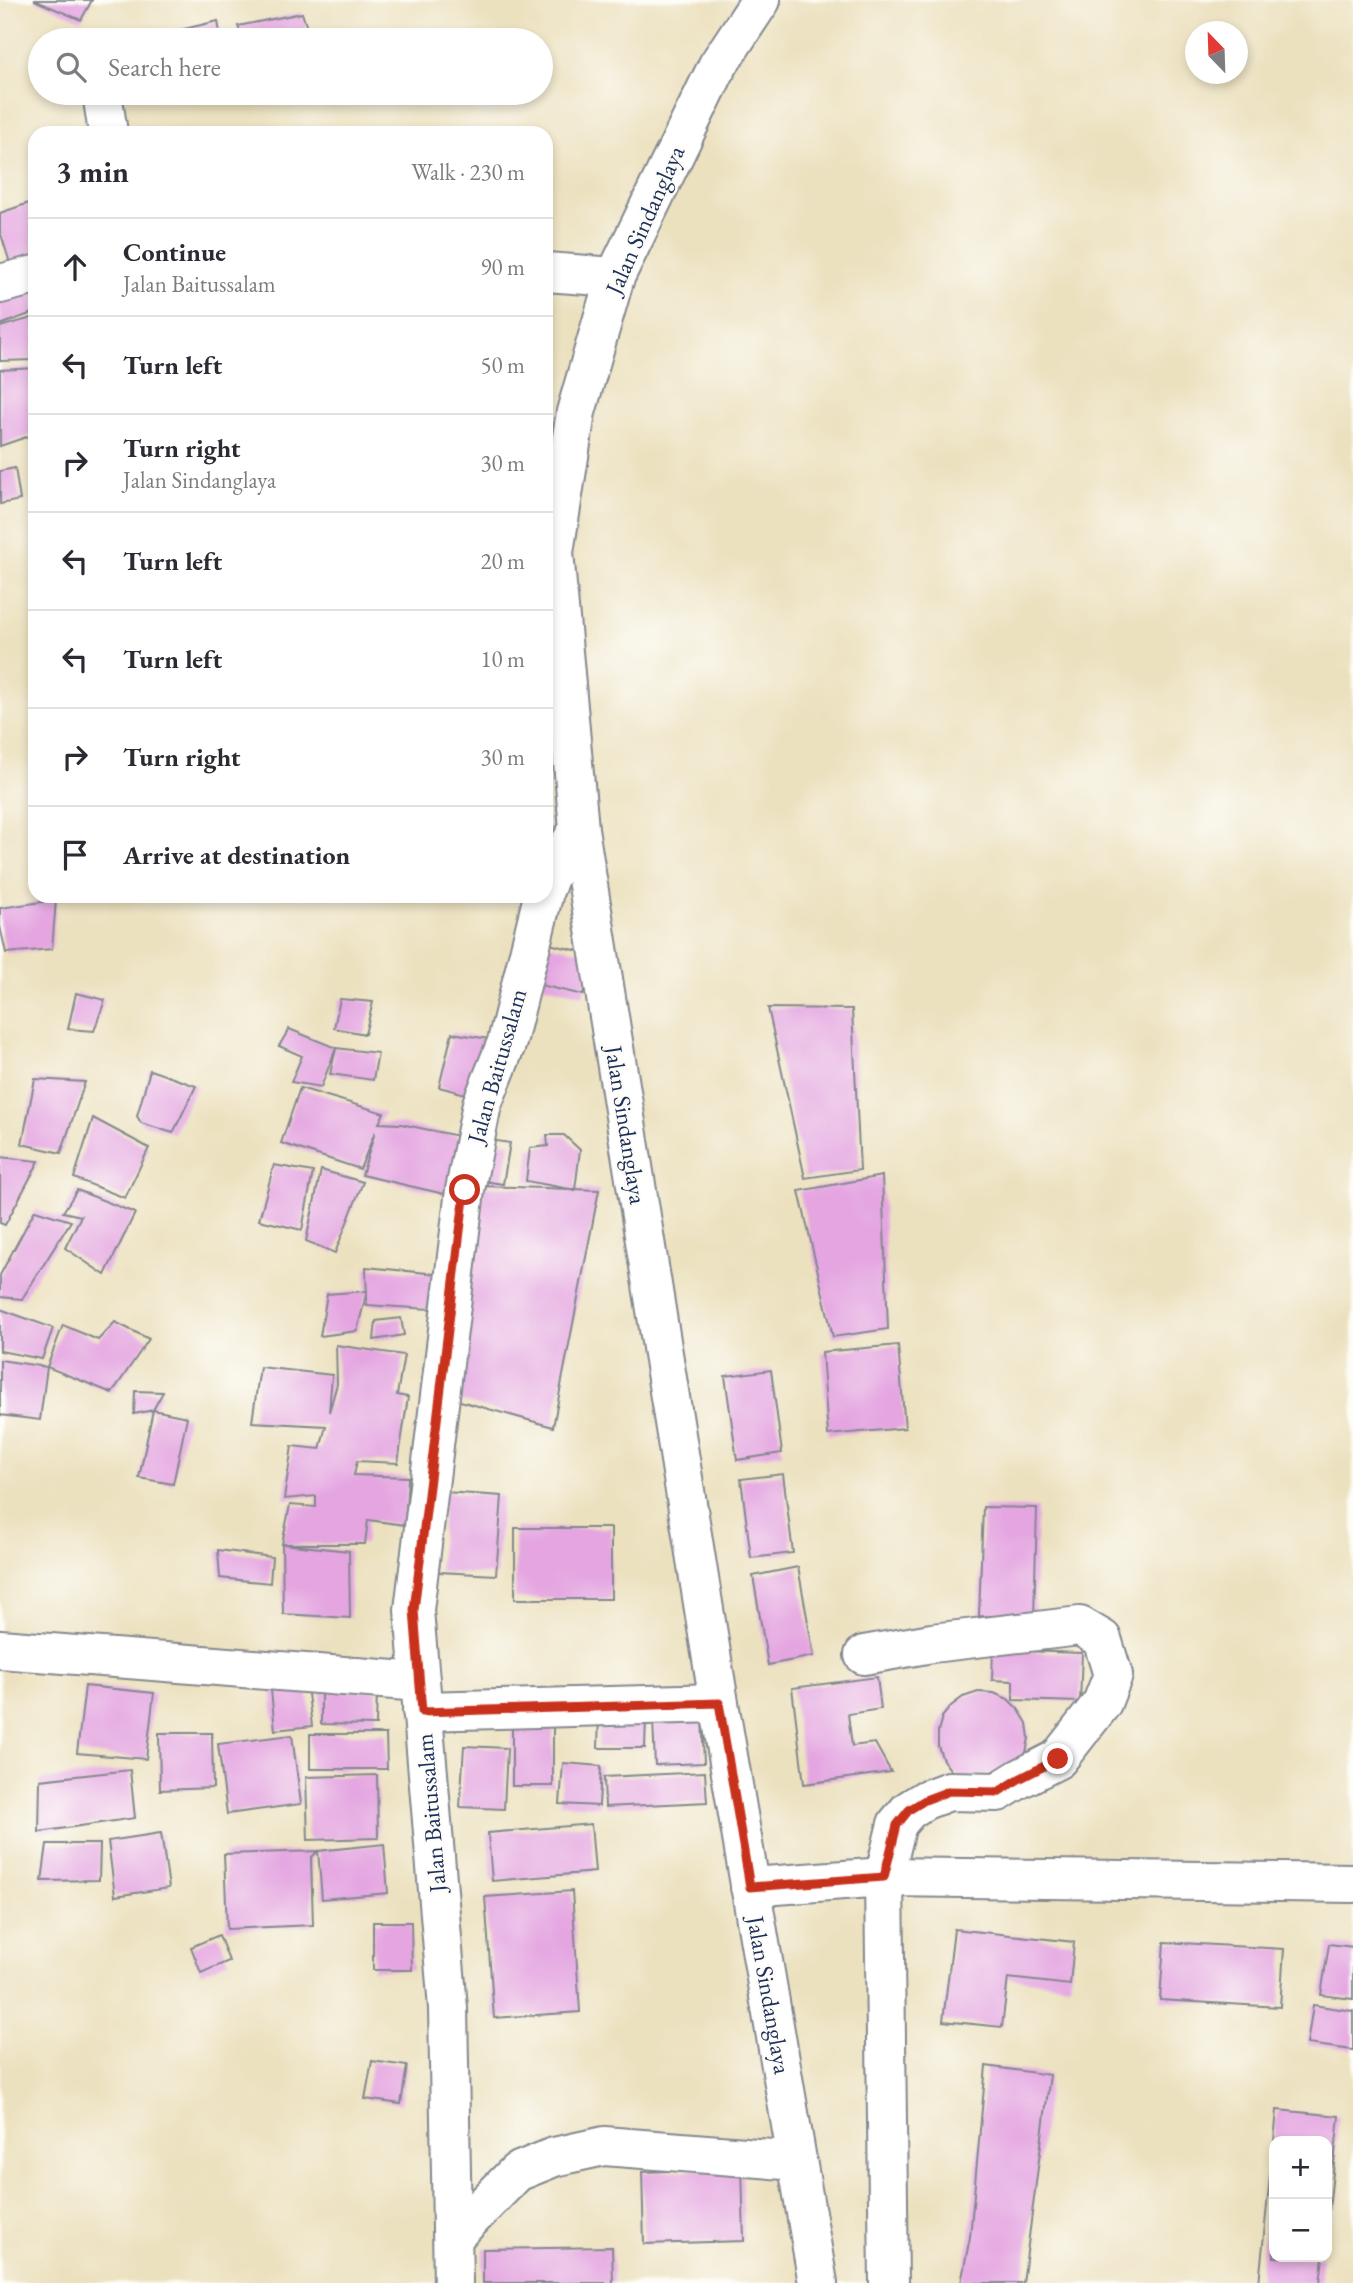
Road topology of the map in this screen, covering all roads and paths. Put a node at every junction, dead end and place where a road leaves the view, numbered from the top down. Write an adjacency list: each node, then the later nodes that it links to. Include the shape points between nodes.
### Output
1 (761, 0): 6 (street, Jalan Sindanglaya, via 718,65)
2 (104, 105): 3 (street)
3 (106, 126)
4 (553, 273): 6 (street)
5 (28, 277): 7 (street)
6 (615, 277): 8 (street, Jalan Sindanglaya, via 576,412 554,552)
7 (0, 284)
8 (579, 829): 9 (street); 14 (street, Jalan Sindanglaya)
9 (553, 869)
10 (541, 903): 13 (street, Jalan Baitussalam, via 507,1042 482,1104 465,1190 414,1610)
11 (0, 1649): 13 (street)
12 (864, 1655): 15 (street, via 1080,1626 1102,1639 1113,1675 1102,1703 1058,1759 998,1792 949,1791 909,1810 897,1825)
13 (421, 1697): 14 (street); 19 (street, Jalan Baitussalam, via 448,2008)
14 (719, 1703): 17 (street, Jalan Sindanglaya)
15 (884, 1877): 16 (street); 17 (street); 22 (street)
16 (1353, 1883)
17 (750, 1887): 18 (street, Jalan Sindanglaya)
18 (797, 2161): 19 (street, via 604,2146 554,2157 517,2172); 21 (street, Jalan Sindanglaya)
19 (453, 2237): 20 (street, Jalan Baitussalam)
20 (453, 2283)
21 (818, 2283)
22 (889, 2283)

